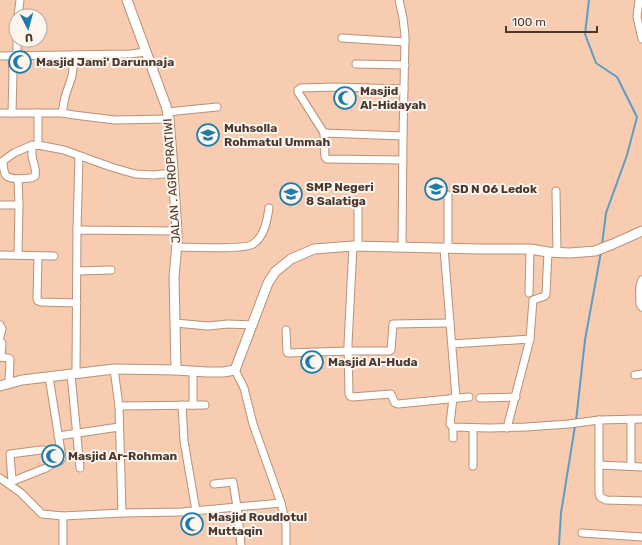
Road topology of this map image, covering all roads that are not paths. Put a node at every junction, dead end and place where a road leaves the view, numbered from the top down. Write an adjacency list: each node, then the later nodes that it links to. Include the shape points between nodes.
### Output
1 (126, 0): 8 (street, JALAN . AGROPRATIWI)
2 (400, 0): 6 (street)
3 (639, 0): 5 (street, via 637,17)
4 (342, 38): 6 (street)
5 (642, 39)
6 (405, 42): 13 (street)
7 (16, 48): 10 (street)
8 (146, 52): 11 (street); 20 (street, JALAN . AGROPRATIWI)
9 (0, 56): 10 (street)
10 (15, 56): 11 (street); 17 (street)
11 (75, 56): 19 (street)
12 (356, 64): 13 (street)
13 (405, 65): 14 (street)
14 (404, 89): 21 (street, via 299,89 298,92); 22 (street)
15 (217, 107): 20 (street)
16 (0, 113): 17 (street)
17 (12, 113): 18 (street)
18 (38, 113): 19 (street); 23 (street)
19 (62, 113): 20 (street, via 115,120)
20 (168, 115): 27 (street, JALAN . AGROPRATIWI)
21 (324, 133): 22 (street); 25 (street, via 327,159)
22 (403, 136): 25 (street)
23 (35, 145): 24 (street, via 64,150); 26 (street, via 14,153); 28 (street, via 32,158 35,163 35,176)
24 (79, 156): 27 (street, via 135,174); 35 (street)
25 (403, 160): 40 (street)
26 (1, 162): 28 (street, via 6,176)
27 (173, 173): 36 (street, JALAN . AGROPRATIWI)
28 (18, 179): 32 (street)
29 (556, 191): 43 (street)
30 (448, 195): 41 (street)
31 (0, 205): 32 (street)
32 (19, 205): 45 (street)
33 (269, 208): 39 (street, via 263,232 251,245)
34 (358, 208): 38 (street)
35 (78, 230): 36 (street); 49 (street)
36 (177, 230): 39 (street, JALAN . AGROPRATIWI)
37 (642, 231): 43 (street, via 595,250)
38 (356, 246): 40 (street); 57 (street, via 314,249 291,259 275,272 268,283); 63 (street)
39 (176, 247): 54 (street, JALAN . AGROPRATIWI)
40 (402, 247): 41 (street)
41 (446, 248): 42 (street); 55 (street)
42 (530, 249): 43 (street); 51 (street)
43 (553, 252): 60 (street, via 546,294 533,300)
44 (0, 255): 45 (street)
45 (18, 255): 46 (street)
46 (38, 256): 47 (street); 52 (street, via 38,301)
47 (54, 256)
48 (111, 270): 49 (street)
49 (77, 271): 52 (street)
50 (642, 280): 53 (street)
51 (529, 293)
52 (77, 303): 69 (street)
53 (642, 306)
54 (175, 323): 57 (street, via 208,326); 66 (street, JALAN . AGROPRATIWI)
55 (450, 323): 62 (street); 63 (street, via 393,324 390,351)
56 (0, 325): 59 (street)
57 (253, 325): 67 (street)
58 (286, 330): 63 (street, via 288,353)
59 (0, 337)
60 (530, 339): 62 (street); 73 (street)
61 (0, 342): 64 (street)
62 (452, 344): 74 (street)
63 (348, 351): 74 (street, via 351,397 391,394 398,404)
64 (0, 357): 71 (street, via 10,359)
65 (114, 369): 66 (street); 69 (street); 80 (street)
66 (176, 370): 68 (street)
67 (235, 370): 68 (street); 101 (street, via 244,388)
68 (193, 371): 78 (street)
69 (74, 374): 70 (street); 88 (street)
70 (49, 377): 71 (street); 89 (street)
71 (9, 382): 72 (street)
72 (0, 386)
73 (516, 397): 76 (street); 87 (street)
74 (454, 398): 75 (street); 85 (street, via 450,424)
75 (469, 398)
76 (480, 398)
77 (182, 405): 78 (street); 80 (street); 103 (street, via 184,441)
78 (193, 405): 79 (street)
79 (205, 405)
80 (119, 406): 84 (street)
81 (631, 419): 82 (street); 83 (street); 94 (street)
82 (642, 419)
83 (599, 420): 87 (street); 92 (street)
84 (119, 427): 88 (street); 104 (street)
85 (453, 427): 86 (street); 90 (street)
86 (473, 428): 87 (street); 93 (street)
87 (507, 428)
88 (77, 433): 89 (street); 96 (street)
89 (58, 436): 98 (street, via 61,459 46,468)
90 (453, 438)
91 (43, 450): 98 (street, via 10,454)
92 (599, 465): 94 (street); 100 (street, via 600,497 606,500)
93 (473, 466)
94 (631, 466): 95 (street)
95 (642, 467)
96 (80, 468)
97 (0, 478): 98 (street)
98 (10, 482): 105 (street, via 42,514)
99 (214, 484): 102 (street, via 234,482)
100 (642, 501)
101 (281, 503): 102 (street); 110 (street, via 286,525)
102 (237, 507): 103 (street); 109 (street)
103 (196, 511): 104 (street)
104 (122, 513): 105 (street)
105 (63, 516): 108 (street)
106 (582, 533): 107 (street)
107 (642, 537)
108 (63, 545)
109 (242, 545)
110 (286, 545)

